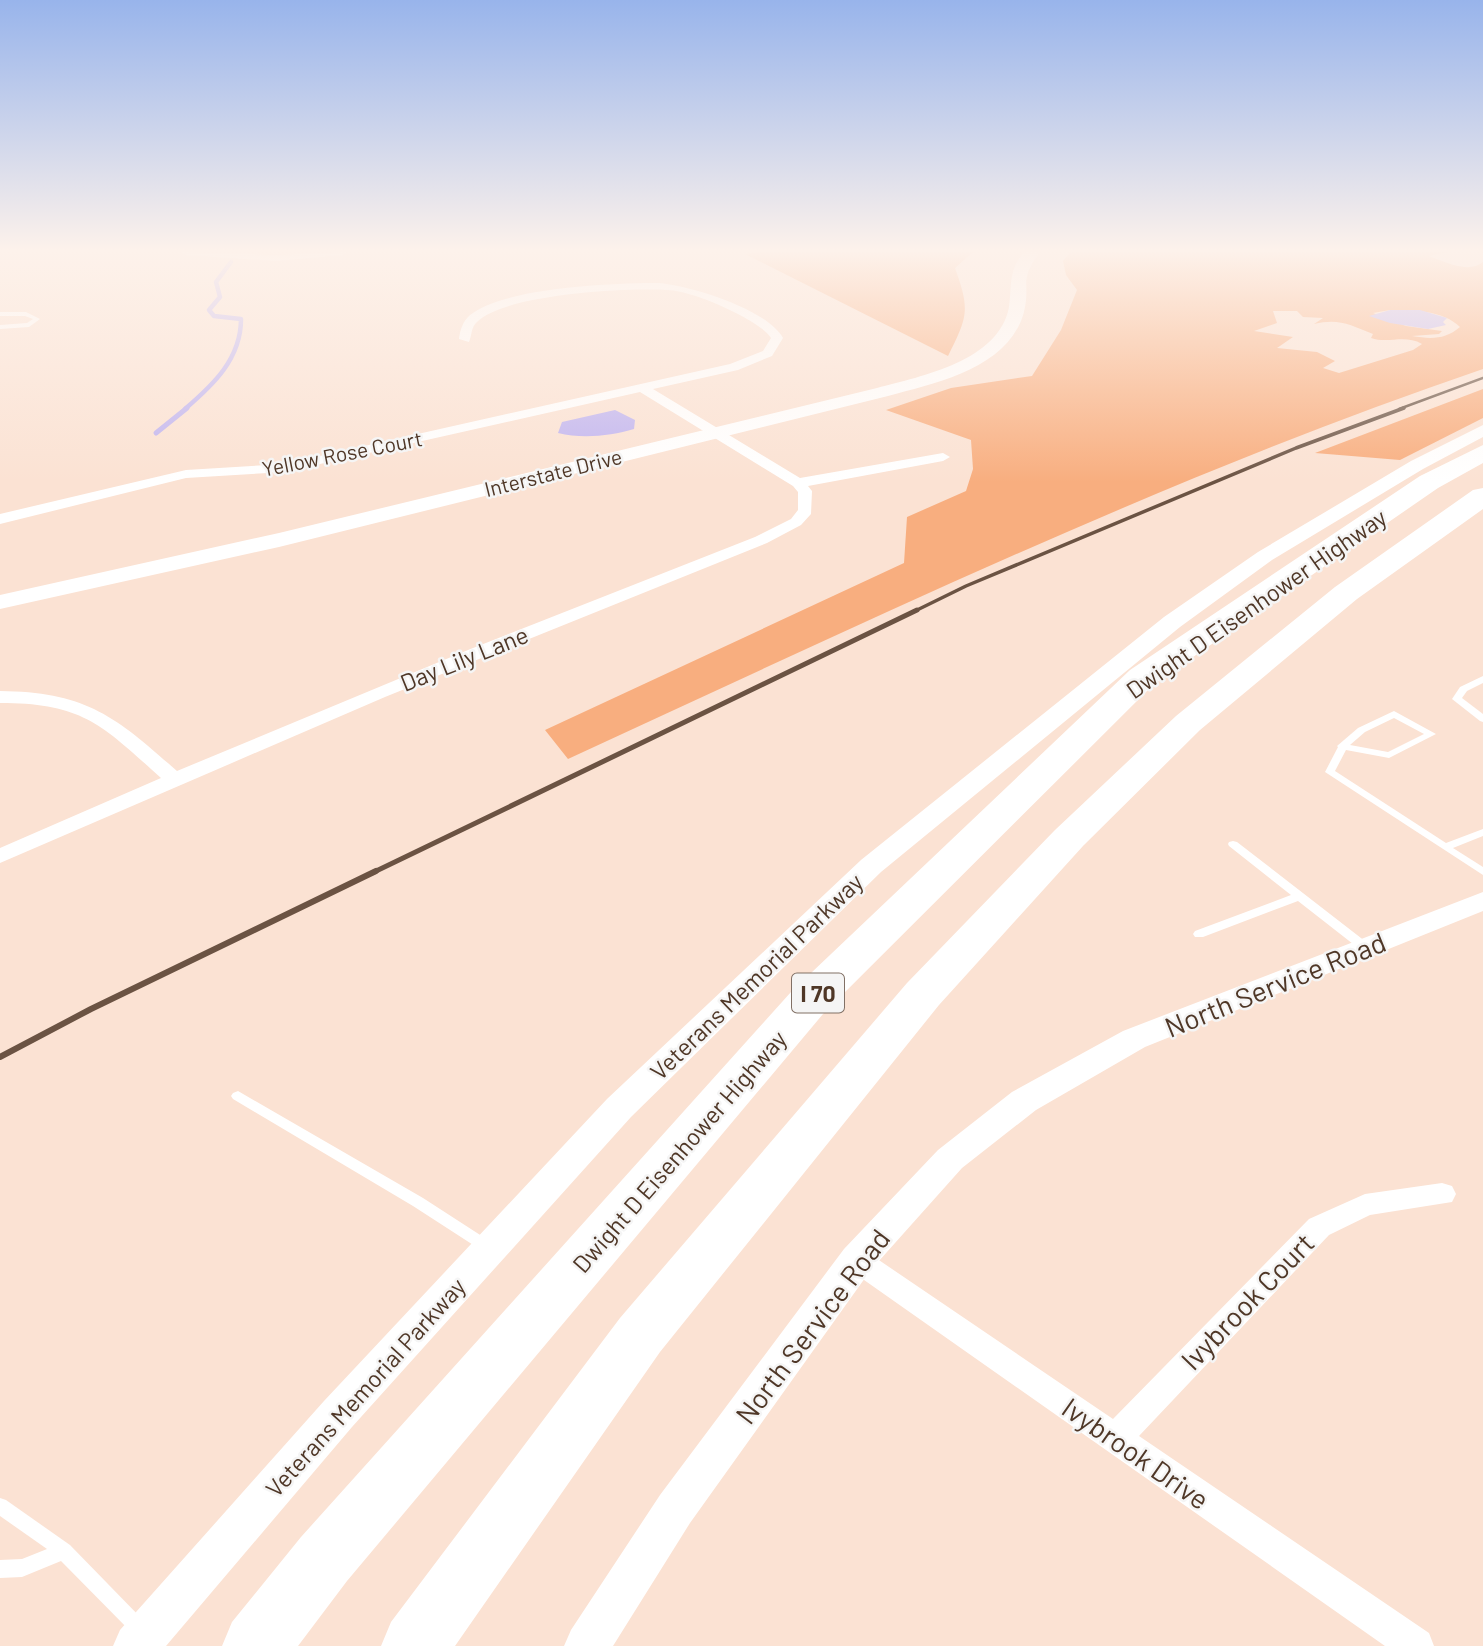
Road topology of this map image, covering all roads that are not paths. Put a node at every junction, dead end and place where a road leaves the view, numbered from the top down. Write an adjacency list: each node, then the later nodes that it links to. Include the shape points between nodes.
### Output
1 (466, 329): 4 (street, Yellow Rose Court)
2 (769, 329): 5 (street, Yellow Rose Court, via 777,338 773,348 749,363)
3 (1008, 329): 7 (main road, Interstate Drive, via 987,350 955,370)
4 (465, 339)
5 (642, 388): 7 (street); 12 (street, Yellow Rose Court, via 288,466 169,477)
6 (1483, 430): 30 (street, Veterans Memorial Parkway, via 1343,508 1172,622 871,866 619,1108)
7 (712, 432): 10 (street); 13 (main road, Interstate Drive, via 279,540)
8 (1483, 453): 38 (highway, Dwight D Eisenhower Highway / I 70, via 1429,482 1142,677 807,1003 324,1559)
9 (943, 457): 10 (street)
10 (798, 483): 18 (street, Day Lily Lane, via 805,491 806,511 782,532)
11 (1483, 496): 39 (highway, Dwight D Eisenhower Highway, via 1346,593 1188,723 1069,838 941,975 640,1335)
12 (0, 519)
13 (0, 602)
14 (1483, 679): 16 (lane, via 1463,689 1457,699)
15 (0, 697): 18 (street, via 40,698 82,707 101,716)
16 (1483, 719)
17 (1342, 746): 17 (lane, via 1359,730 1394,714 1431,734 1389,755); 21 (lane, via 1330,772)
18 (173, 778): 22 (street, Day Lily Lane)
19 (1483, 832): 21 (lane)
20 (1233, 844): 24 (lane)
21 (1446, 847): 23 (lane)
22 (0, 856)
23 (1483, 872)
24 (1300, 896): 26 (lane); 27 (lane)
25 (1483, 901): 27 (street, North Service Road)
26 (1199, 934)
27 (1366, 948): 31 (street, North Service Road, via 1134,1039 1024,1101 950,1159)
28 (238, 1096): 30 (lane)
29 (1442, 1194): 32 (street, Ivybrook Court, via 1365,1205 1319,1227)
30 (491, 1249): 36 (street, Veterans Memorial Parkway, via 338,1414)
31 (857, 1260): 32 (street, Ivybrook Drive); 37 (street, North Service Road, via 674,1509)
32 (1116, 1438): 40 (street, Ivybrook Drive)
33 (0, 1506): 34 (lane)
34 (64, 1551): 35 (lane, via 22,1568); 36 (lane)
35 (0, 1569)
36 (141, 1640)
37 (592, 1644)
38 (256, 1646)
39 (415, 1646)
40 (1416, 1646)

